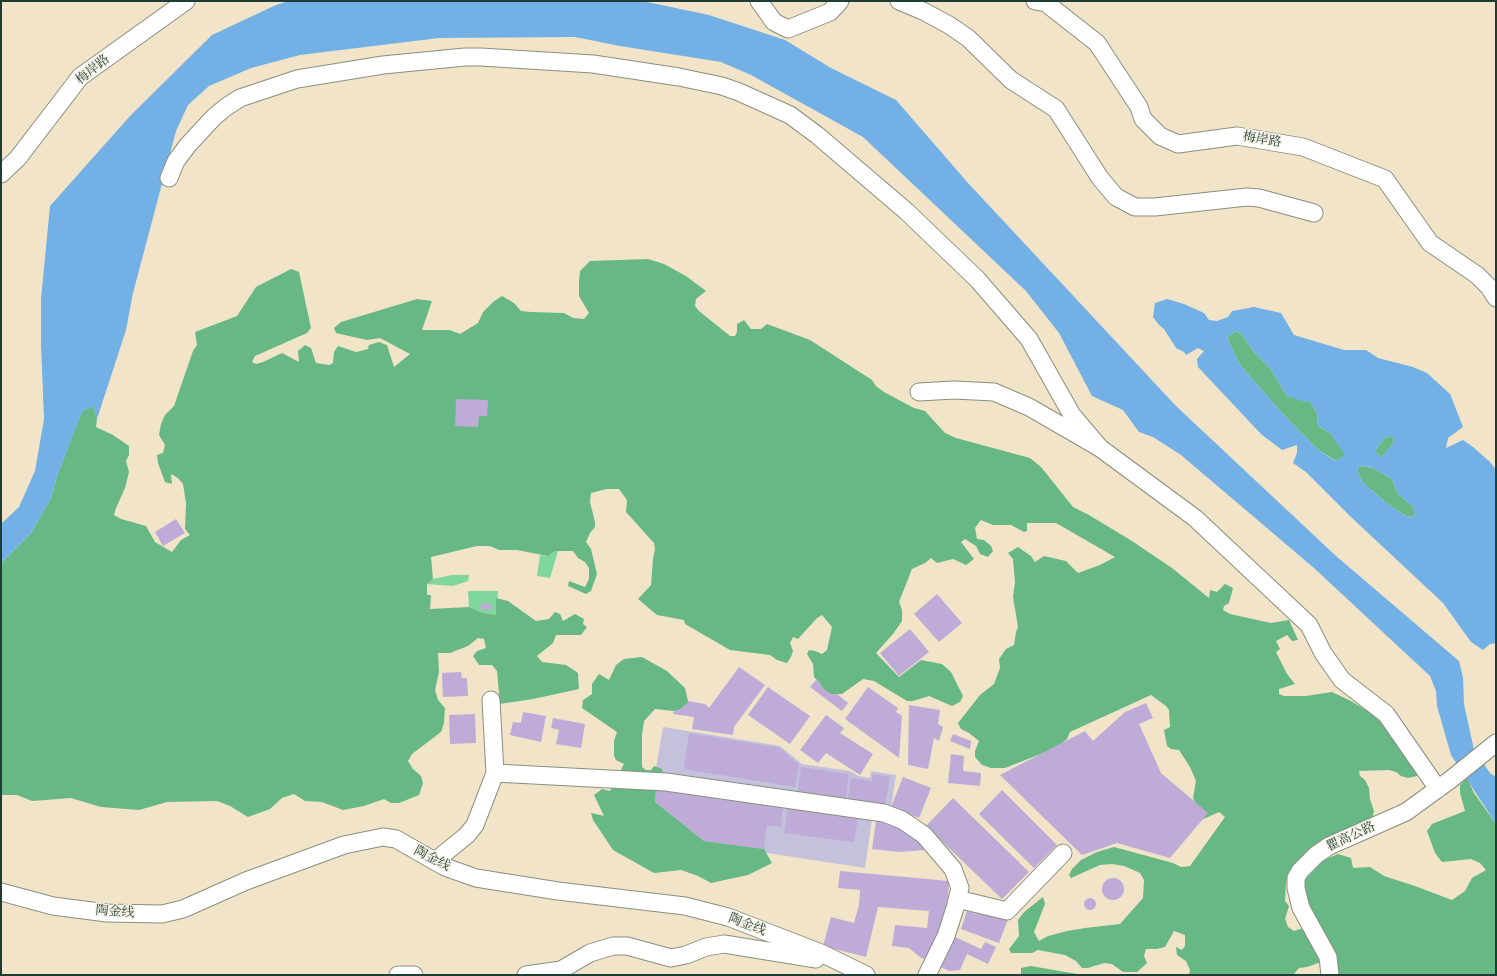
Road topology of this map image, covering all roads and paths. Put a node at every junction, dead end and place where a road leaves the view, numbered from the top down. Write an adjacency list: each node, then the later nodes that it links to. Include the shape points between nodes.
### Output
1 (186, 1): 6 (street, 梅岸路, via 80,77 18,158)
2 (759, 1): 3 (street, via 774,22 788,29 830,12)
3 (840, 1)
4 (899, 1): 8 (street, via 924,11 968,38 1011,80 1056,110 1100,178 1116,197 1135,207 1247,197)
5 (1035, 1): 9 (street, 梅岸路, via 1046,3 1096,43 1139,107 1143,119 1160,136 1178,144 1237,136 1303,147 1385,179 1430,243 1477,275 1489,286)
6 (1, 174)
7 (169, 178): 11 (street, via 176,161 188,145 226,107 240,98 297,79 383,65 481,57 593,64 679,76 722,86 790,115 817,135 906,211 972,274 1029,339 1072,415)
8 (1314, 213)
9 (1496, 298)
10 (919, 392): 11 (street, via 994,392 1029,407)
11 (1100, 448): 15 (street, via 1195,518 1309,625 1323,653 1342,680 1386,714)
12 (491, 700): 14 (street)
13 (1496, 743): 15 (street, 瞿高公路)
14 (495, 773): 17 (street, via 475,825 467,835); 19 (street, via 666,782 884,813 902,820 924,835 953,869 960,888)
15 (1444, 784): 26 (street, 瞿高公路, via 1406,812 1329,846 1300,871 1296,878 1296,888 1302,908 1328,957)
16 (1062, 853): 19 (street, via 1007,910)
17 (435, 861): 18 (street, 陶金线, via 396,839 383,837 344,845 246,881 183,909 162,914 107,913 67,908); 20 (street, 陶金线, via 476,878 685,906 728,917)
18 (1, 892)
19 (958, 899): 25 (street, via 946,936)
20 (838, 962): 23 (street, via 724,944 671,958 627,946 613,946 590,953 561,970); 24 (street, 陶金线)
21 (398, 975): 22 (street)
22 (414, 975)
23 (526, 975)
24 (866, 975)
25 (927, 975)
26 (1330, 975)

